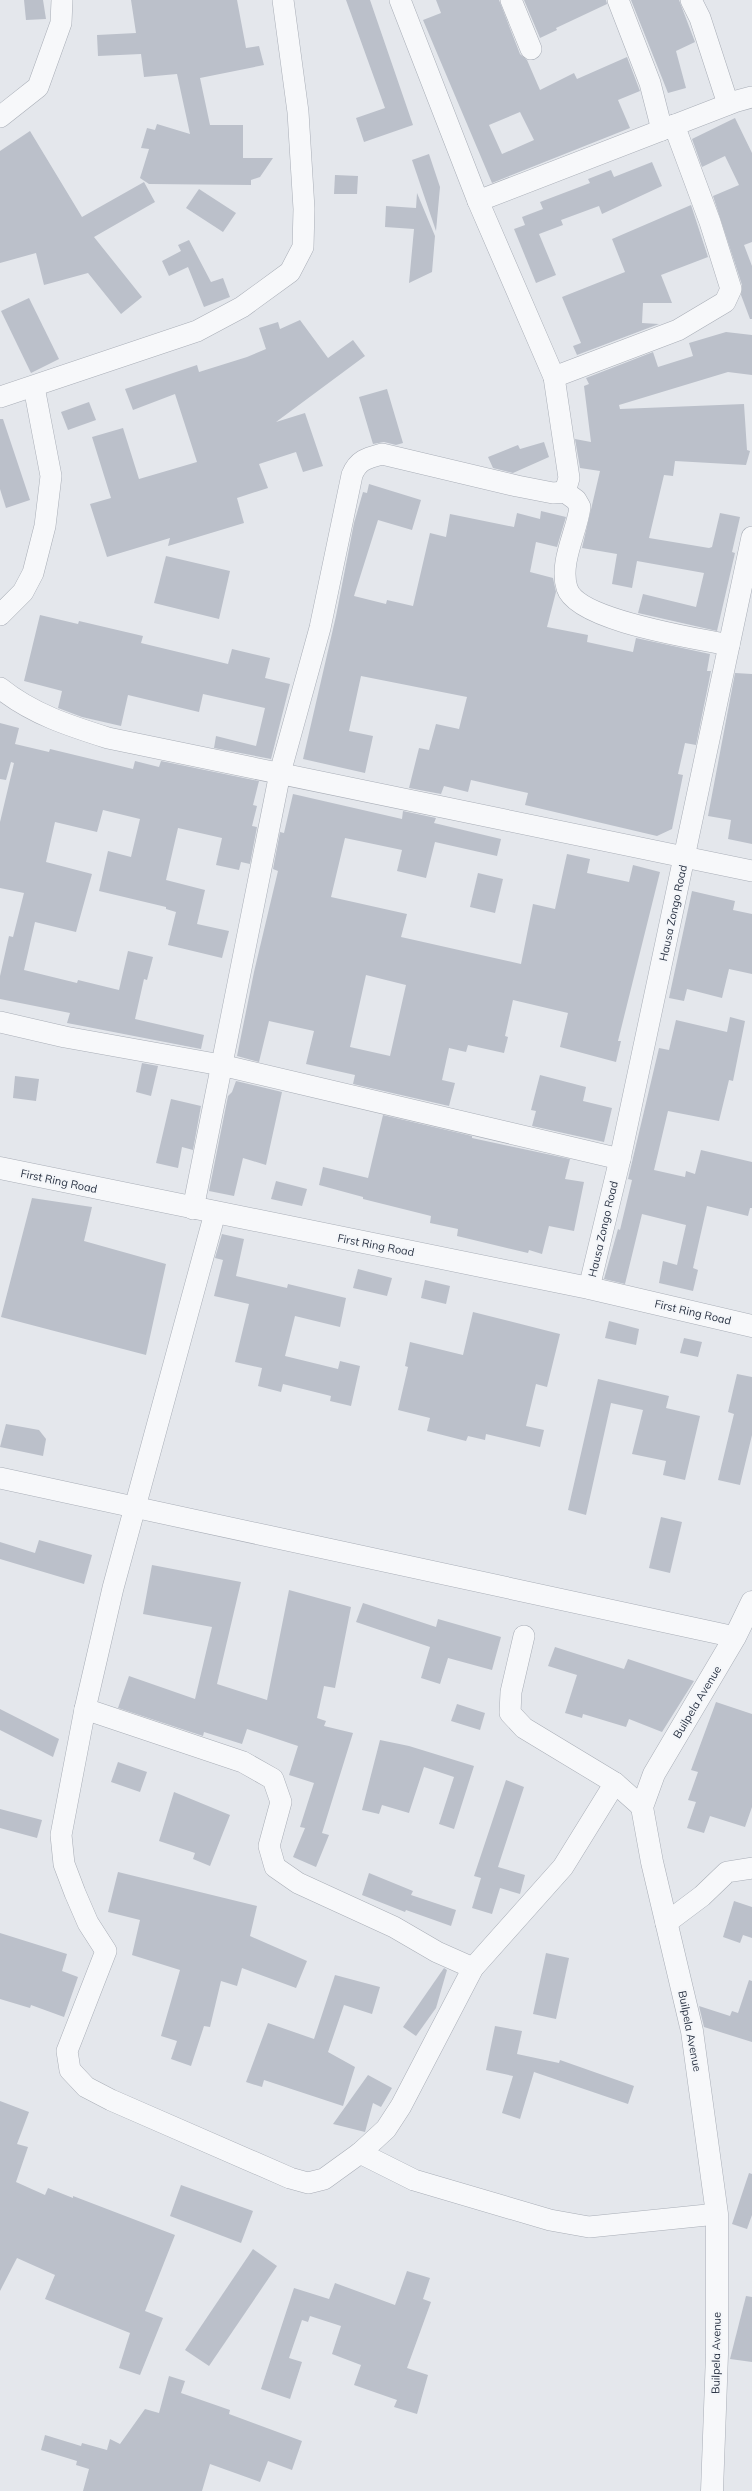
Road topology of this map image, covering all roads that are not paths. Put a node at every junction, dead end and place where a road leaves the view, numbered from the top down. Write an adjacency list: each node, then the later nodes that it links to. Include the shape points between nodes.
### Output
1 (62, 0): 10 (street, via 61,23 38,87)
2 (283, 0): 14 (street, via 298,112 304,209 303,247 290,272 242,307 198,331)
3 (400, 0): 12 (street)
4 (511, 0): 7 (street)
5 (618, 0): 11 (street)
6 (691, 0): 9 (street, via 700,18)
7 (531, 49)
8 (752, 97): 9 (street)
9 (728, 104): 11 (street)
10 (0, 117)
11 (668, 127): 12 (street); 13 (street, via 710,222 731,289 725,302 678,330)
12 (478, 201): 13 (street)
13 (554, 377): 16 (street, via 569,478)
14 (34, 387): 15 (street); 18 (street, via 51,476 45,526 33,573 23,592)
15 (0, 398)
16 (565, 492): 19 (street, via 576,500 580,507 565,569 567,588 579,604 602,615); 21 (street, via 553,493 517,486 382,454 363,459 352,475 320,628)
17 (752, 537): 19 (street, Hausa Zongo Road)
18 (0, 615)
19 (729, 645): 22 (street, Hausa Zongo Road)
20 (0, 688): 21 (street, via 17,702 58,722 108,738)
21 (280, 773): 22 (street); 25 (street)
22 (685, 856): 23 (street); 26 (street, Hausa Zongo Road)
23 (752, 871)
24 (0, 1022): 25 (street, via 65,1037)
25 (221, 1065): 26 (street); 28 (street)
26 (620, 1159): 30 (street, Hausa Zongo Road)
27 (0, 1168): 28 (street, First Ring Road)
28 (194, 1209): 29 (street, First Ring Road)
29 (215, 1213): 30 (street, First Ring Road); 33 (street, via 199,1263 146,1473)
30 (589, 1288): 31 (street, First Ring Road)
31 (752, 1326)
32 (0, 1478): 33 (street)
33 (134, 1508): 36 (street); 37 (street)
34 (752, 1602): 36 (street, Builpela Avenue)
35 (524, 1636): 38 (street, via 511,1692 510,1713 524,1728)
36 (735, 1637): 39 (street, Builpela Avenue, via 654,1774)
37 (85, 1709): 42 (street, via 243,1762 273,1779 281,1802 269,1846 275,1867 298,1883 394,1927 437,1952); 43 (street, via 62,1842 64,1864 78,1899 88,1923 106,1951 67,2051 70,2070 86,2087 111,2100 290,2178 308,2183 324,2179)
38 (616, 1783): 39 (street); 42 (street, via 562,1867)
39 (642, 1807): 41 (street, Builpela Avenue)
40 (752, 1868): 41 (street, via 727,1872 702,1896)
41 (666, 1923): 44 (street, Builpela Avenue, via 692,2031)
42 (473, 1968): 43 (street, via 401,2106 386,2129)
43 (360, 2153): 44 (street, via 414,2180 563,2223 589,2227)
44 (717, 2214): 45 (street, Builpela Avenue)
45 (714, 2491)

